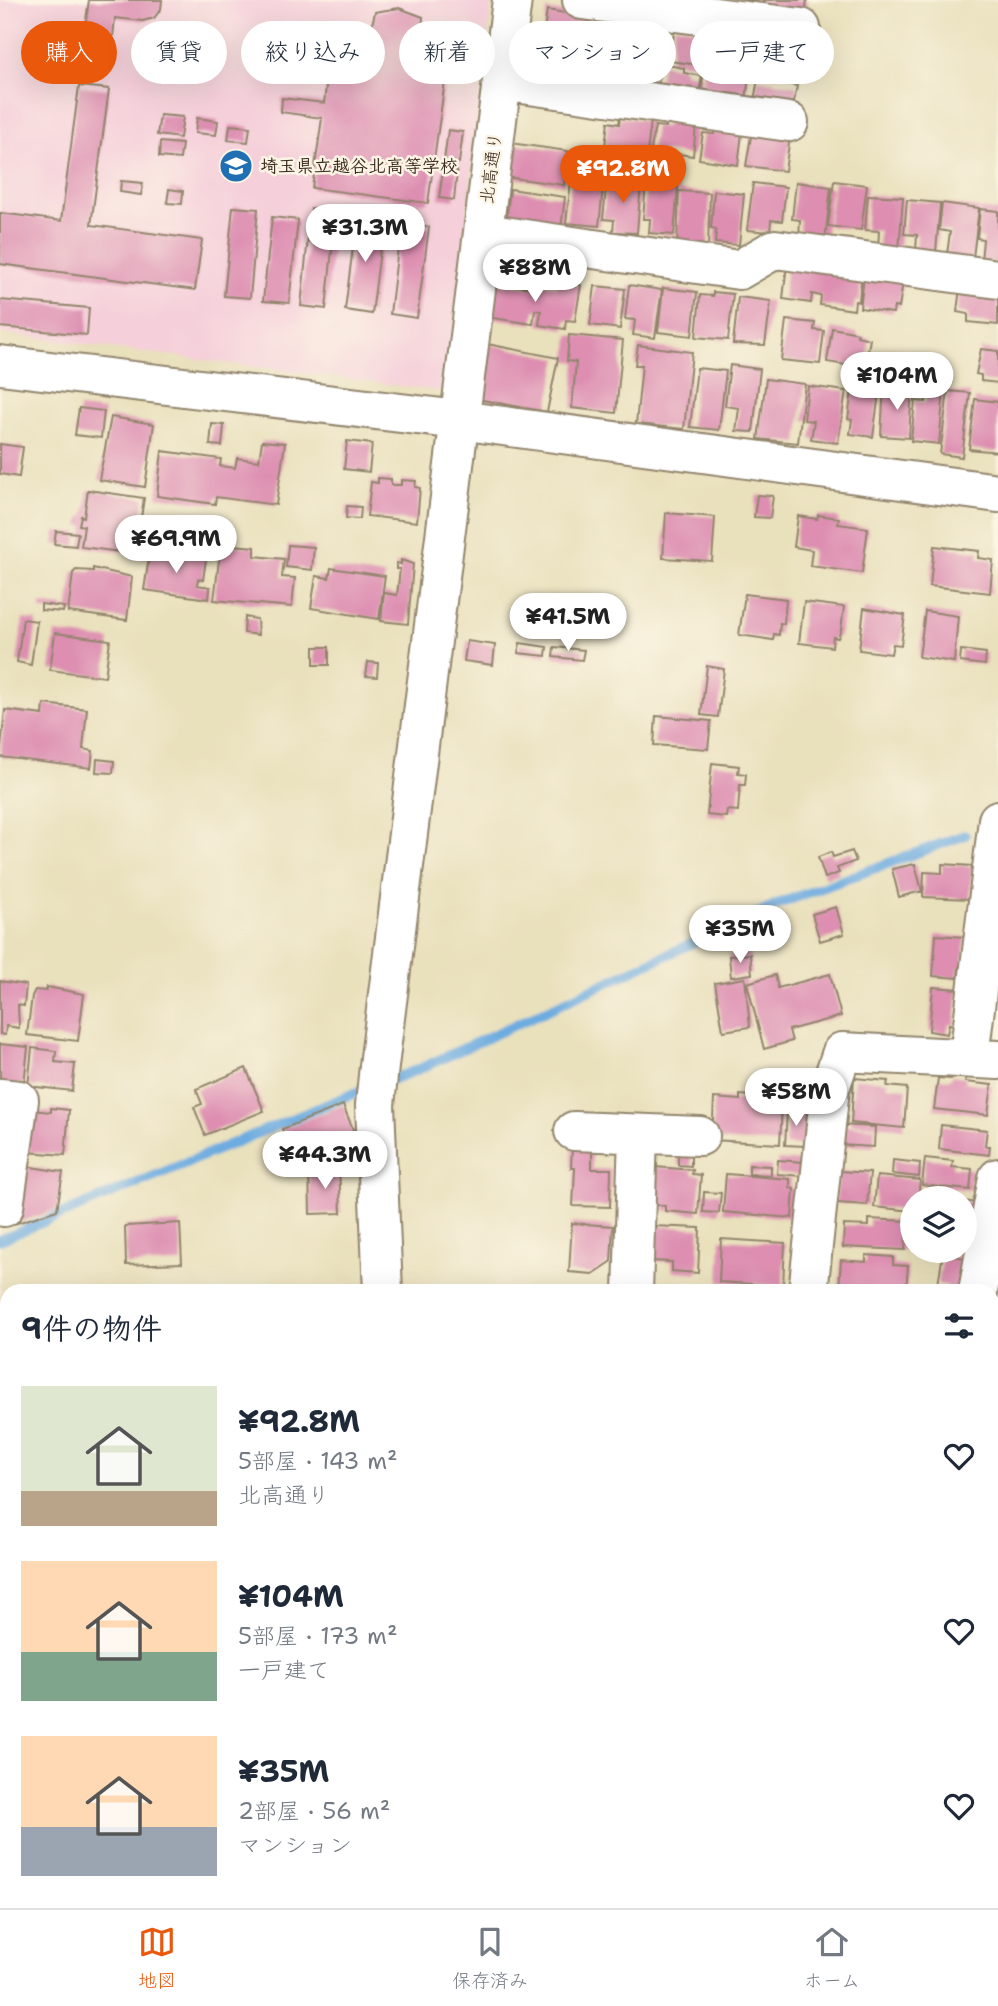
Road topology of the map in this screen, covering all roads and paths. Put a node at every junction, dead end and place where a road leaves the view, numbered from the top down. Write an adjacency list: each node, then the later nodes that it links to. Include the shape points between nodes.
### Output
1 (512, 0): 4 (street, 北高通り)
2 (582, 0): 3 (street)
3 (741, 21)
4 (502, 81): 5 (street); 6 (street, 北高通り)
5 (789, 122)
6 (483, 233): 7 (street, via 739,270 775,249); 9 (street, 北高通り)
7 (998, 279)
8 (0, 365): 9 (street)
9 (459, 420): 10 (street); 19 (street, 北高通り, via 375,1105)
10 (998, 492)
11 (998, 820): 12 (street)
12 (984, 1059): 21 (street, via 842,1052 830,1088)
13 (0, 1097): 18 (street, via 19,1100 4,1207)
14 (574, 1131): 15 (street)
15 (638, 1134): 16 (street); 20 (street)
16 (700, 1136)
17 (998, 1178): 22 (street)
18 (0, 1206)
19 (383, 1284)
20 (632, 1284)
21 (809, 1284)
22 (979, 1284)

